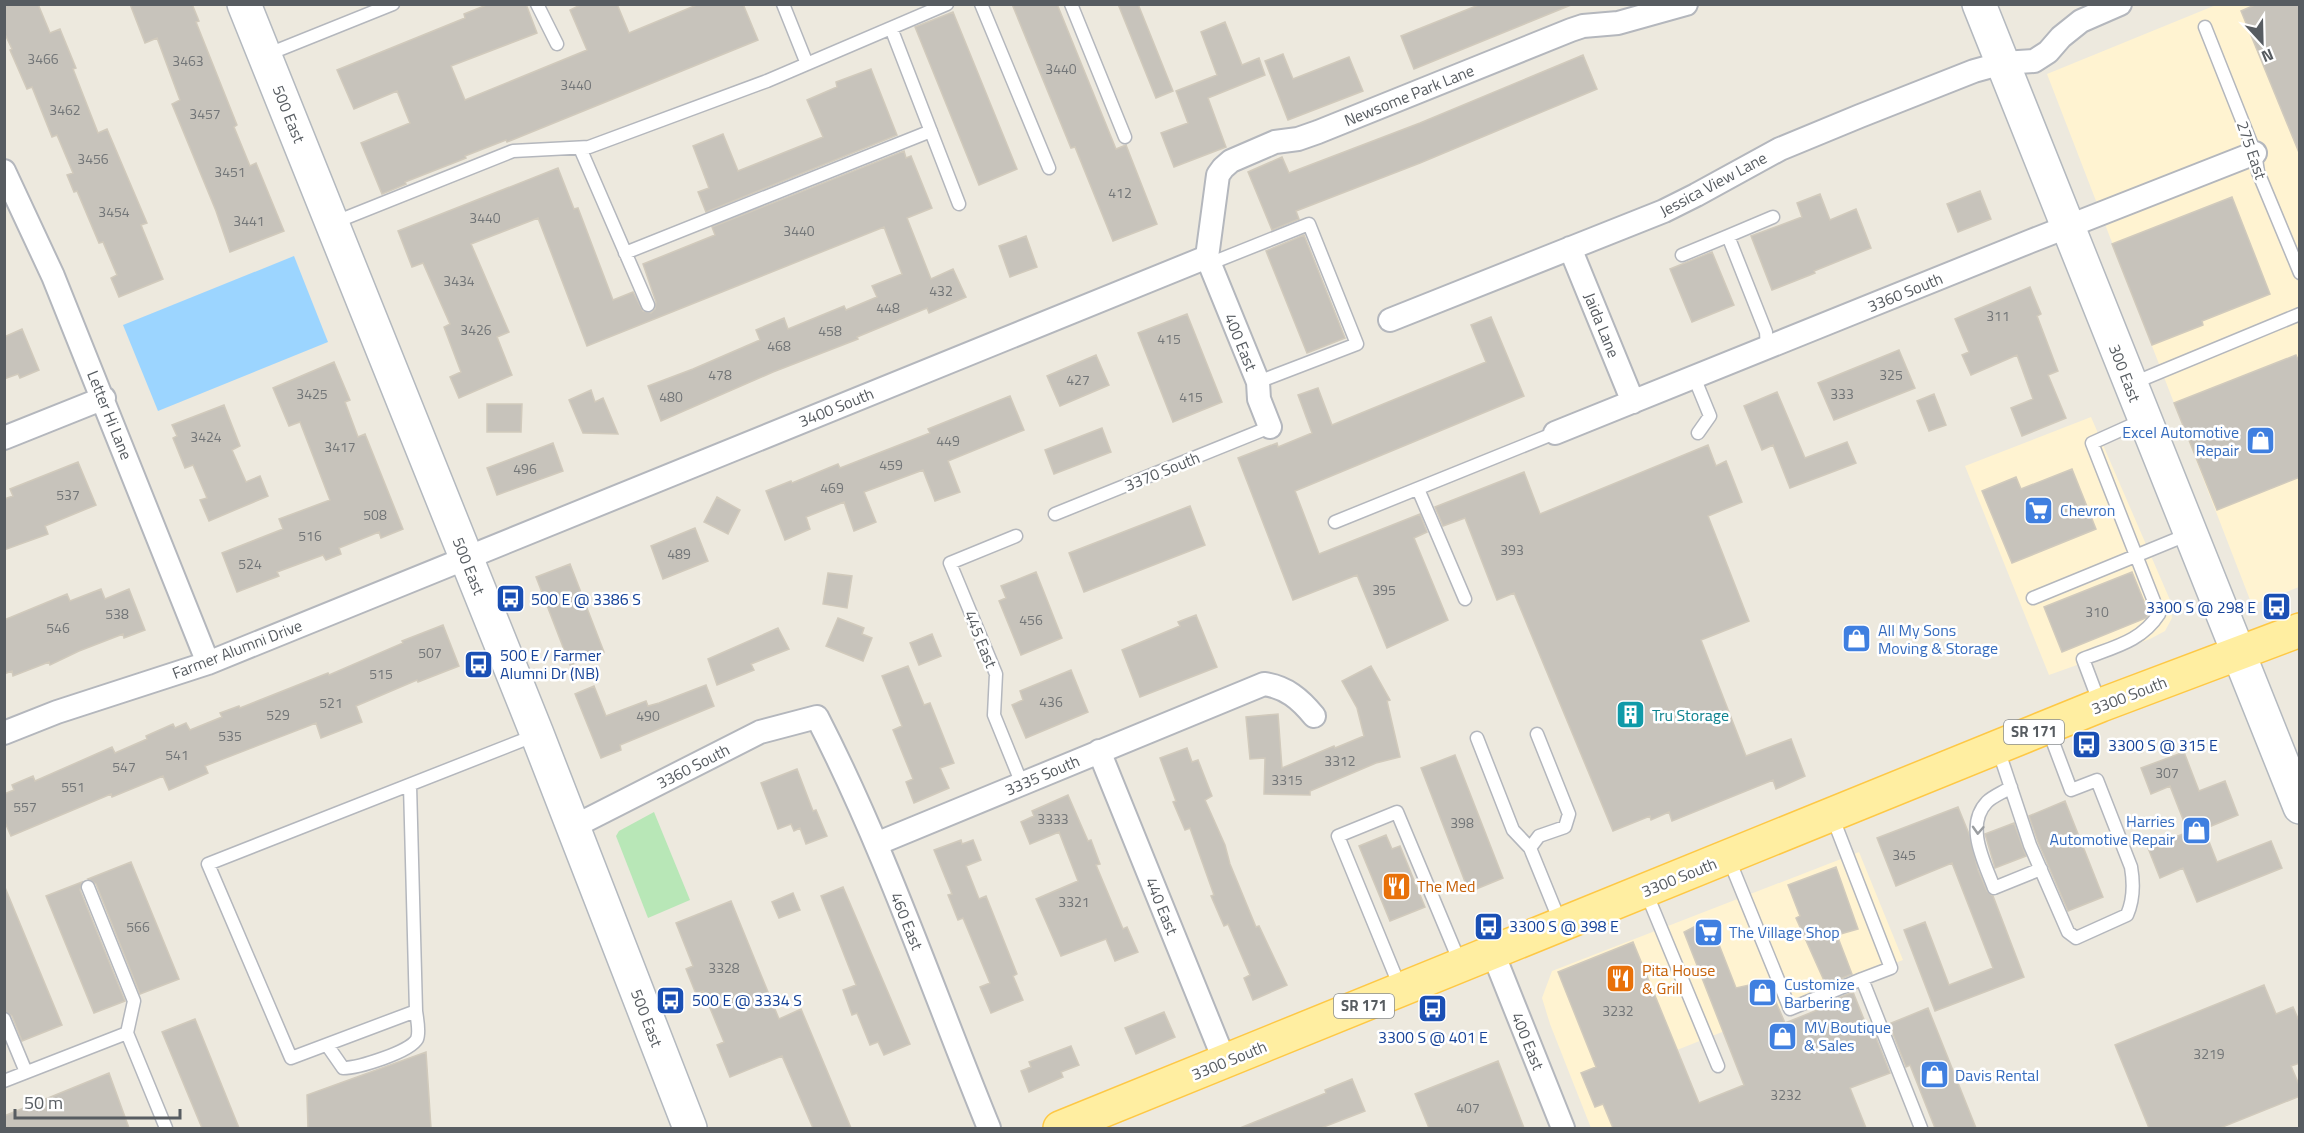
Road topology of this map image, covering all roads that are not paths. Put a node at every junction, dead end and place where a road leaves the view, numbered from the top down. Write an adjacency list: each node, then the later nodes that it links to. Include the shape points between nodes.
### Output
1 (244, 4): 14 (street, 500 East)
2 (393, 4): 14 (lane)
3 (537, 4): 13 (lane)
4 (783, 4): 16 (lane)
5 (947, 4): 12 (lane)
6 (981, 4): 21 (lane)
7 (1071, 4): 18 (lane)
8 (1686, 4): 31 (street, Newsome Park Lane, via 1618,23 1571,30 1318,132 1275,142 1231,161 1218,175)
9 (1979, 4): 15 (street, 300 East)
10 (2120, 4): 15 (street, Jessica View Lane, via 2080,21 2034,61)
11 (2205, 27): 20 (lane, 275 East)
12 (891, 28): 16 (lane); 17 (lane)
13 (557, 44)
14 (265, 55): 25 (street, 500 East)
15 (2002, 63): 26 (street, 300 East); 28 (street, Jessica View Lane, via 1780,148 1680,204)
16 (807, 64): 19 (lane)
17 (931, 131): 23 (lane); 29 (lane)
18 (1125, 137)
19 (580, 148): 25 (lane, via 513,151); 29 (lane)
20 (2255, 153): 26 (street, 3360 South); 32 (lane, 275 East, via 2258,172)
21 (1048, 168)
22 (4, 171): 40 (street, Letter Hi Lane)
23 (959, 204)
24 (1773, 217): 27 (lane)
25 (333, 224): 53 (street, 500 East)
26 (2068, 227): 36 (street, 3360 South); 39 (street, 300 East)
27 (1728, 236): 30 (lane); 36 (lane, via 1766,332)
28 (1570, 248): 35 (street, Jessica View Lane); 41 (street, Jaida Lane)
29 (625, 253): 33 (lane)
30 (1682, 255)
31 (1208, 261): 38 (street, 400 East); 38 (lane, via 1309,224 1357,344); 53 (street, 3400 South)
32 (2300, 273)
33 (648, 305)
34 (2300, 314): 39 (lane)
35 (1390, 320)
36 (1767, 348): 37 (street, 3360 South)
37 (1694, 377): 41 (street, 3360 South); 45 (lane, via 1710,416)
38 (1258, 382): 43 (street, 400 East, via 1258,399)
39 (2130, 384): 42 (street, 300 East)
40 (104, 398): 46 (street); 58 (street, Letter Hi Lane)
41 (1633, 402): 44 (street, 3360 South)
42 (2144, 420): 50 (street, 300 East); 52 (lane, via 2092,443)
43 (1270, 428): 48 (lane, 3370 South)
44 (1555, 433): 47 (lane)
45 (1698, 434)
46 (4, 438)
47 (1418, 489): 49 (lane); 54 (lane)
48 (1055, 514)
49 (1335, 522)
50 (2189, 534): 52 (lane); 57 (street, 300 East)
51 (1016, 536): 69 (lane, 445 East, via 950,563 996,674 994,715)
52 (2138, 555): 55 (lane); 59 (lane, via 2159,614 2136,638 2083,658)
53 (466, 558): 58 (street, Farmer Alumni Drive); 64 (street, 500 East)
54 (1465, 598)
55 (2033, 598)
56 (2300, 630): 57 (main road, 3300 South / SR 171)
57 (2239, 654): 59 (main road, 3300 South / SR 171); 72 (street, 300 East)
58 (208, 663): 63 (street, Farmer Alumni Drive)
59 (2101, 705): 62 (main road, 3300 South / SR 171)
60 (1314, 716): 68 (street, 3335 South, via 1299,699 1276,685 1264,684)
61 (817, 717): 74 (street, 3360 South, via 760,732); 75 (street, 460 East, via 847,774)
62 (2048, 727): 67 (main road, 3300 South / SR 171); 78 (lane, via 2071,790 2097,780 2132,867 2132,902 2127,915 2076,938 2068,932)
63 (4, 733)
64 (537, 734): 70 (lane); 74 (street, 500 East)
65 (1537, 734): 76 (lane, via 1569,814 1564,827 1539,836)
66 (1477, 738): 76 (lane, via 1513,830)
67 (1997, 748): 71 (lane); 73 (main road, 3300 South / SR 171)
68 (1099, 751): 69 (street, 3335 South); 90 (street, 440 East)
69 (1022, 784): 75 (street, 3335 South)
70 (410, 785): 86 (lane); 89 (lane, via 208,864 291,1058)
71 (2011, 787): 78 (lane); 78 (lane, one-way to 78, via 1987,802 1977,824 1977,843 1994,888)
72 (2300, 807)
73 (1832, 814): 77 (main road, 3300 South / SR 171); 84 (lane, via 1891,968)
74 (573, 827): 95 (street, 500 East)
75 (876, 844): 96 (street, 460 East)
76 (1530, 848): 81 (lane)
77 (1728, 857): 80 (main road, 3300 South / SR 171); 84 (lane, via 1790,1009)
78 (2041, 869)
79 (88, 887): 88 (lane, via 134,1001)
80 (1646, 890): 81 (main road, 3300 South / SR 171); 91 (lane)
81 (1562, 925): 82 (main road, 3300 South / SR 171)
82 (1493, 953): 83 (main road, 3300 South / SR 171); 98 (street, 400 East)
83 (1462, 966): 85 (main road, 3300 South / SR 171); 85 (lane, via 1397,812 1338,836)
84 (1862, 980): 99 (lane)
85 (1402, 990): 90 (main road, 3300 South / SR 171)
86 (416, 1011): 89 (lane); 89 (lane, via 418,1036 412,1046 357,1068 343,1068)
87 (4, 1019): 92 (lane)
88 (127, 1033): 92 (lane); 94 (lane)
89 (327, 1045)
90 (1225, 1062): 97 (main road, 3300 South / SR 171)
91 (1718, 1066)
92 (26, 1072): 93 (lane)
93 (4, 1081)
94 (166, 1128)
95 (690, 1128)
96 (989, 1128)
97 (1060, 1128)
98 (1563, 1128)
99 (1921, 1128)

